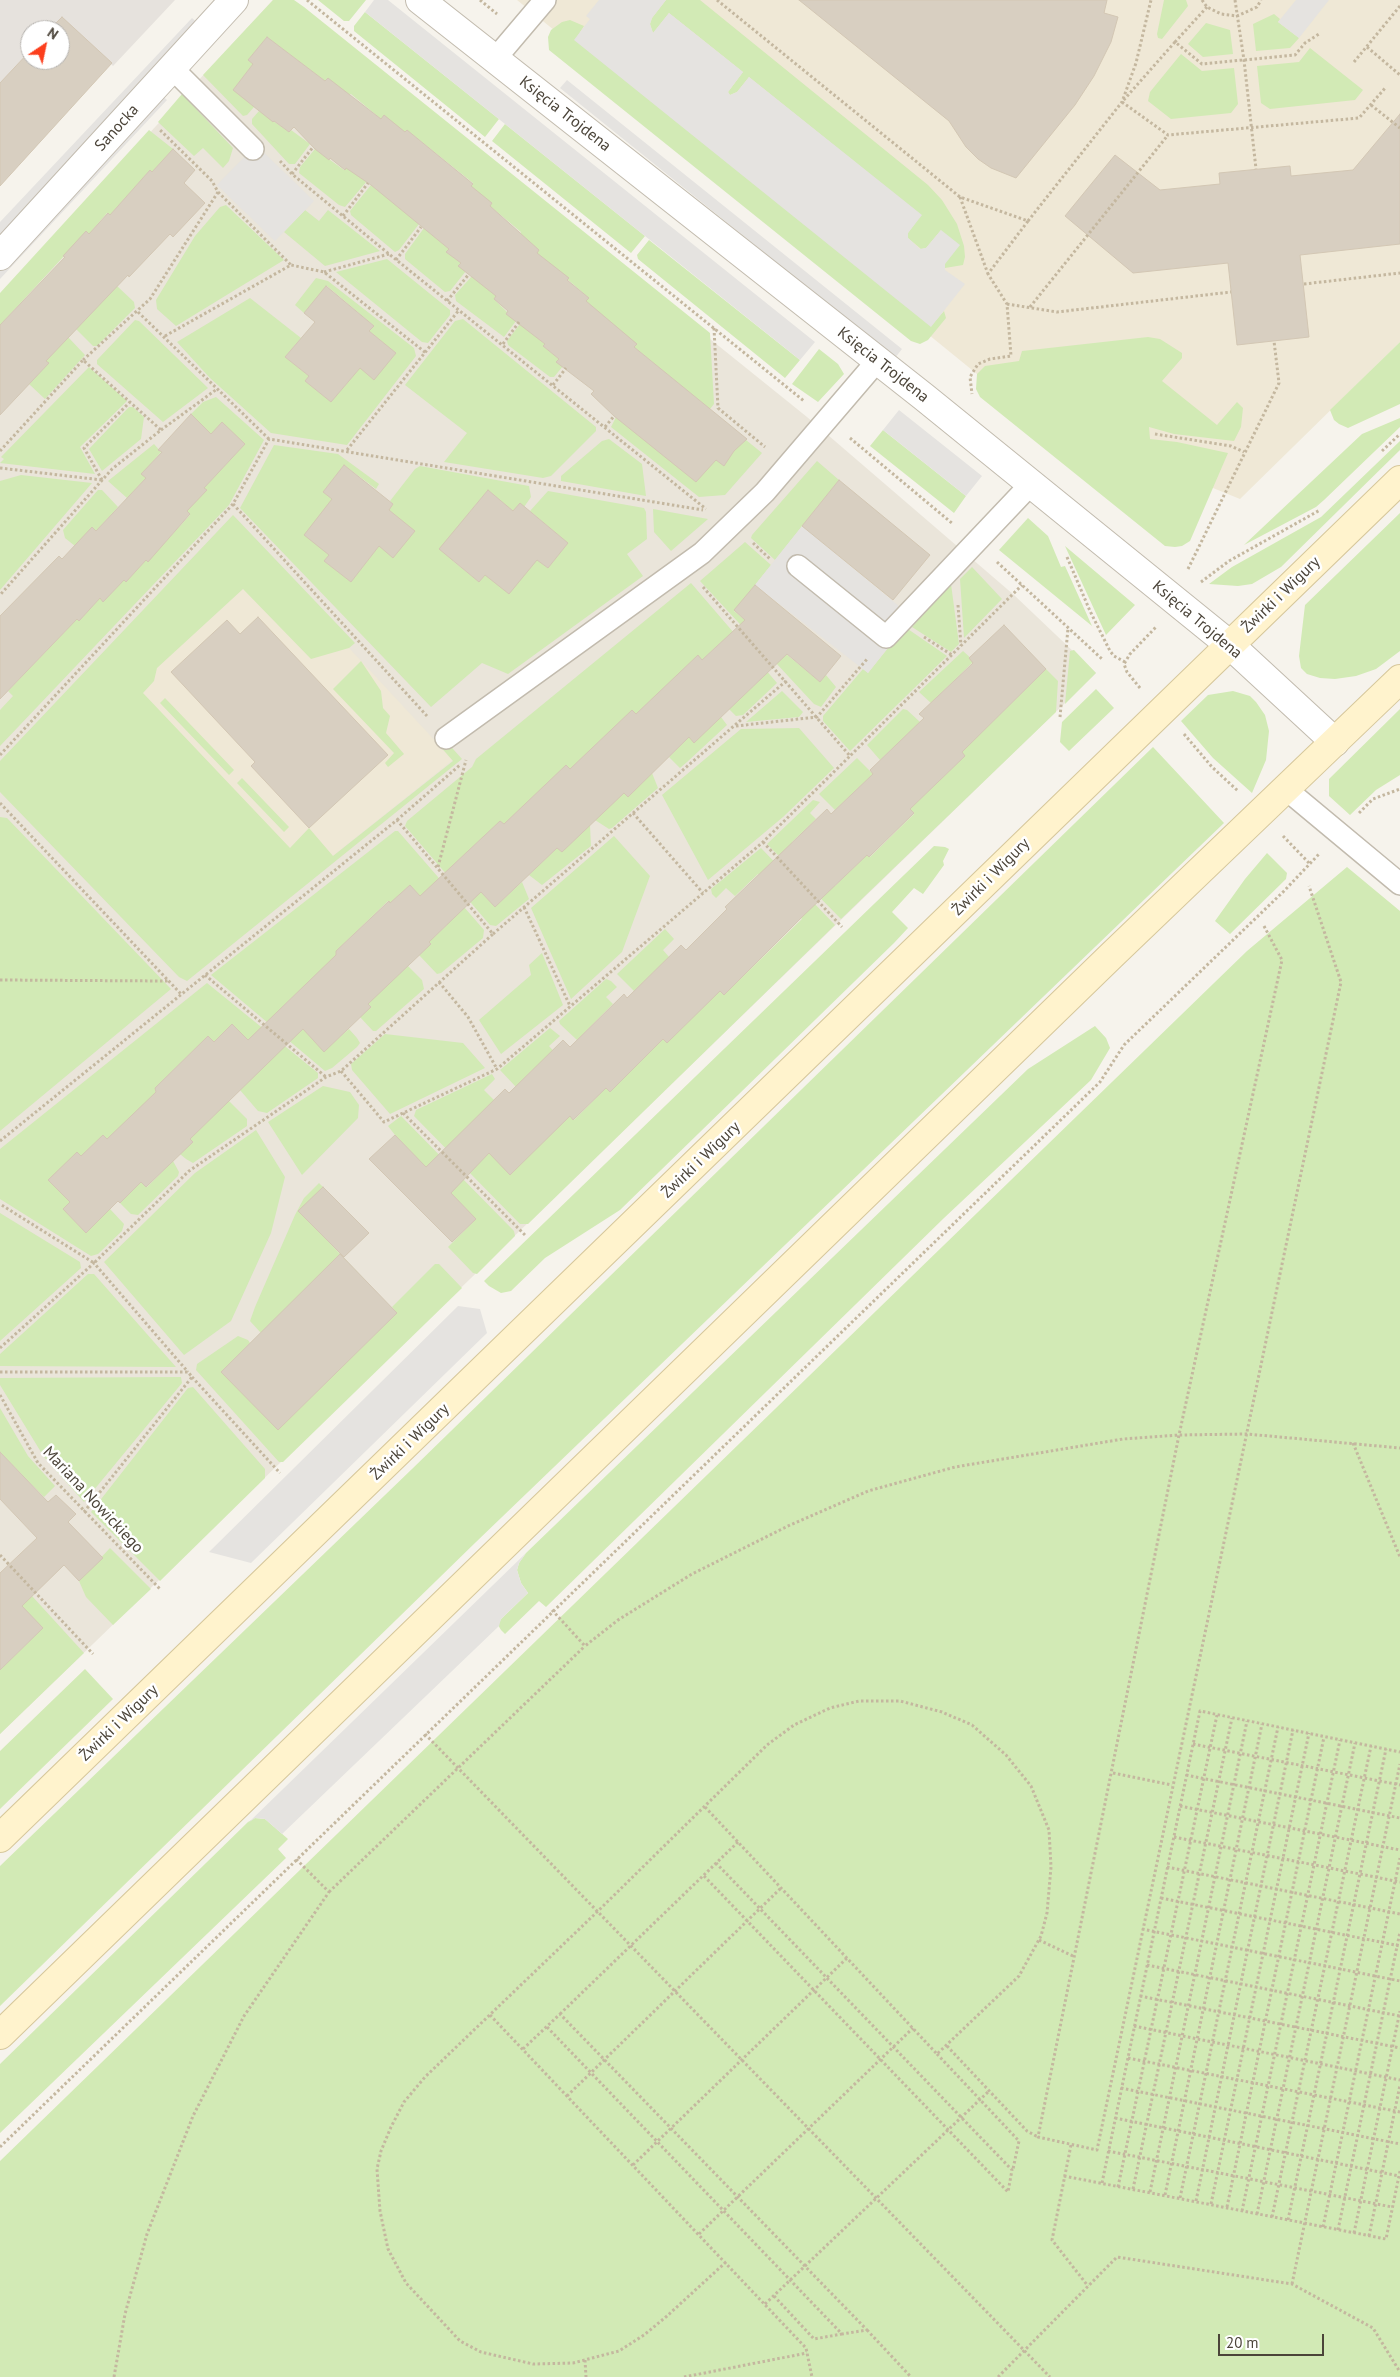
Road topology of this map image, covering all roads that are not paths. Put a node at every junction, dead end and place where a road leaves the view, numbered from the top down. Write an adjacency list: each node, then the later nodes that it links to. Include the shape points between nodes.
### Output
1 (234, 0): 5 (street, Sanocka)
2 (420, 0): 4 (street, Księcia Trojdena)
3 (545, 0): 4 (lane)
4 (495, 59): 8 (street, Księcia Trojdena)
5 (171, 68): 6 (lane); 7 (street, Sanocka)
6 (253, 149)
7 (0, 256)
8 (878, 360): 10 (street, Księcia Trojdena); 14 (lane, via 764,492 702,553)
9 (1400, 480): 12 (main road, Żwirki i Wigury)
10 (1031, 484): 11 (lane, via 886,637); 12 (street, Księcia Trojdena)
11 (798, 566)
12 (1230, 645): 15 (street, Księcia Trojdena); 18 (main road, Żwirki i Wigury)
13 (1400, 679): 15 (main road)
14 (446, 738)
15 (1335, 742): 16 (main road)
16 (1287, 790): 17 (lane); 19 (main road, via 1104,963)
17 (1400, 884)
18 (0, 1838)
19 (0, 2035)

